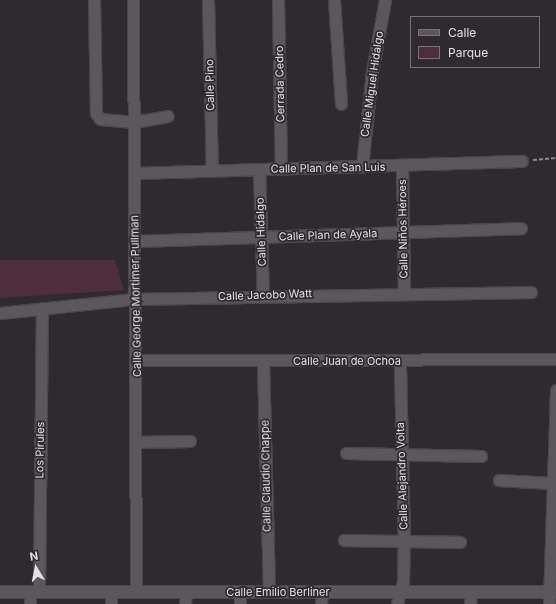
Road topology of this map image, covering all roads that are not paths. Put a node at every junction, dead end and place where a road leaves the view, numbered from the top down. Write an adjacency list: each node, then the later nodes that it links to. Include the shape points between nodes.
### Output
1 (94, 0): 9 (street, via 96,113 100,119)
2 (133, 0): 9 (street, Calle George Mortimer Pullman)
3 (208, 0): 15 (street, Calle Pino)
4 (278, 0): 12 (street, Cerrada Cedro)
5 (334, 0): 7 (street)
6 (385, 0): 13 (street, Calle Miguel Hidalgo, via 372,72)
7 (341, 104)
8 (167, 116): 9 (street)
9 (134, 122): 16 (street, Calle George Mortimer Pullman)
10 (522, 161): 11 (street, Calle Plan de San Luis)
11 (402, 167): 13 (street, Calle Plan de San Luis); 18 (street, Calle Niños Héroes)
12 (281, 168): 13 (street, Calle Plan de San Luis); 14 (street, Calle Plan de San Luis)
13 (362, 168)
14 (259, 170): 15 (street, Calle Plan de San Luis); 19 (street, Calle Hidalgo)
15 (212, 171): 16 (street, Calle Plan de San Luis)
16 (134, 173): 20 (street, Calle George Mortimer Pullman)
17 (521, 228): 18 (street, Calle Plan de Ayala)
18 (401, 232): 19 (street, Calle Plan de Ayala); 21 (street, Calle Niños Héroes)
19 (261, 238): 20 (street, Calle Plan de Ayala); 23 (street, Calle Hidalgo)
20 (135, 241): 24 (street, Calle George Mortimer Pullman)
21 (404, 292): 22 (street, Calle Jacobo Watt); 23 (street, Calle Jacobo Watt)
22 (531, 292)
23 (263, 295): 24 (street, Calle Jacobo Watt)
24 (134, 300): 25 (street, Calle Jacobo Watt); 28 (street, Calle George Mortimer Pullman)
25 (42, 308): 26 (street, Calle Jacobo Watt); 48 (street, Los Pirules)
26 (0, 313)
27 (556, 359): 29 (street, Calle Juan de Ochoa)
28 (137, 360): 30 (street, Calle Juan de Ochoa); 33 (street, Calle George Mortimer Pullman)
29 (400, 360): 30 (street, Calle Juan de Ochoa); 35 (street, Calle Alejandro Volta)
30 (263, 361): 43 (street, Calle Claudio Chappe)
31 (556, 390): 38 (street)
32 (190, 441): 33 (street)
33 (136, 442): 45 (street, Calle George Mortimer Pullman)
34 (346, 453): 35 (street)
35 (401, 455): 36 (street); 41 (street, Calle Alejandro Volta)
36 (481, 456)
37 (499, 480): 38 (street)
38 (552, 483): 49 (street)
39 (344, 540): 41 (street)
40 (460, 542): 41 (street)
41 (404, 543): 47 (street, Calle Alejandro Volta, via 403,582)
42 (186, 591): 45 (street, Calle Emilio Berliner); 51 (street, Calle Emilio Berliner); 53 (street)
43 (269, 591): 46 (street, Calle Emilio Berliner); 51 (street, Calle Emilio Berliner)
44 (0, 592): 48 (street, Calle Emilio Berliner)
45 (136, 592): 50 (street, Calle Emilio Berliner)
46 (322, 592): 47 (street, Calle Emilio Berliner); 54 (street)
47 (399, 592): 52 (street, Calle Emilio Berliner); 55 (street, Calle Alejandro Volta)
48 (33, 596): 50 (street, Calle Emilio Berliner)
49 (551, 596): 52 (street, Calle Emilio Berliner)
50 (111, 598)
51 (240, 598)
52 (471, 598)
53 (185, 604)
54 (321, 604)
55 (397, 604)

